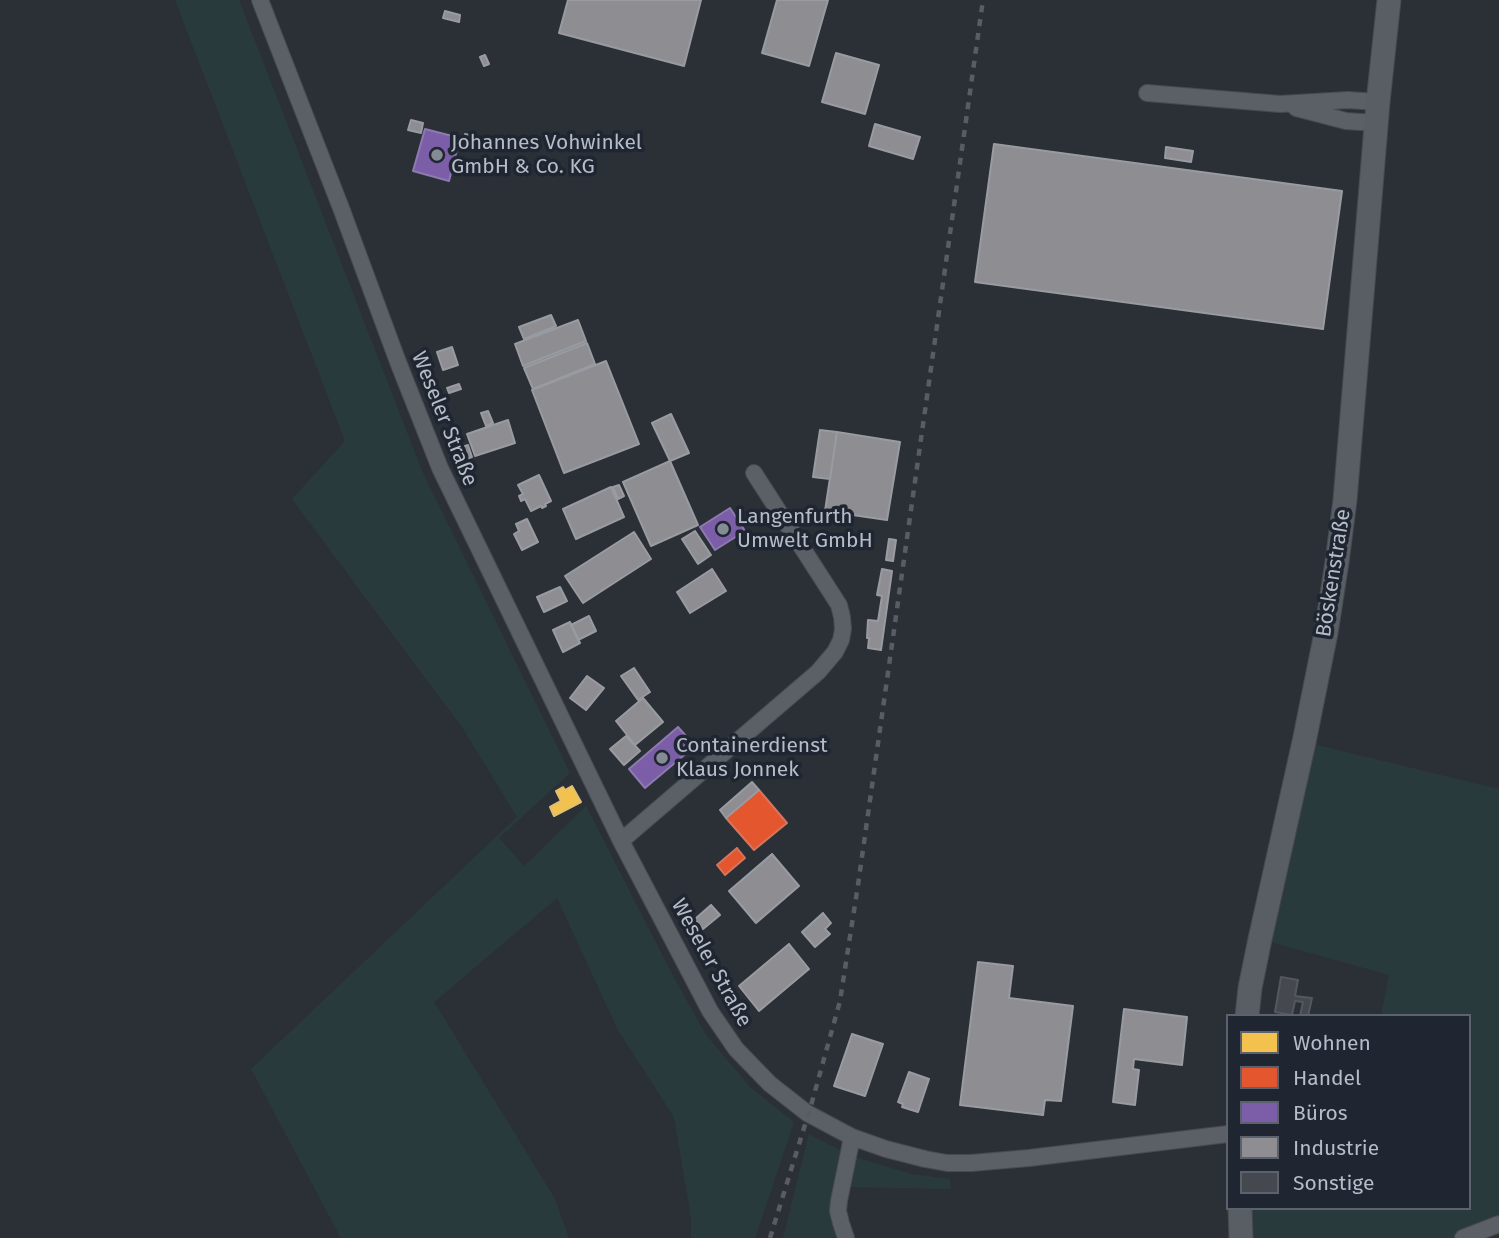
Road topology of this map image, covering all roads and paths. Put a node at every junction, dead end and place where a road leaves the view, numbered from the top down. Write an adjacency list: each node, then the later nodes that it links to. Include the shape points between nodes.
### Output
1 (260, 0): 6 (street, Weseler Straße, via 440,468)
2 (1389, 0): 4 (main road, Böskenstraße)
3 (1147, 93): 4 (street, via 1280,104 1346,121)
4 (1377, 112): 7 (main road, Böskenstraße, via 1337,562)
5 (754, 473): 6 (street, via 839,605 841,640 818,672)
6 (621, 841): 9 (street, Weseler Straße, via 710,1011 736,1049 792,1102)
7 (1247, 1014)
8 (1226, 1134): 9 (street, Weseler Straße, via 971,1163 925,1159)
9 (852, 1137): 12 (street, via 838,1211)
10 (1240, 1210): 13 (main road)
11 (1499, 1224): 14 (street)
12 (846, 1238)
13 (1241, 1238)
14 (1462, 1238)

